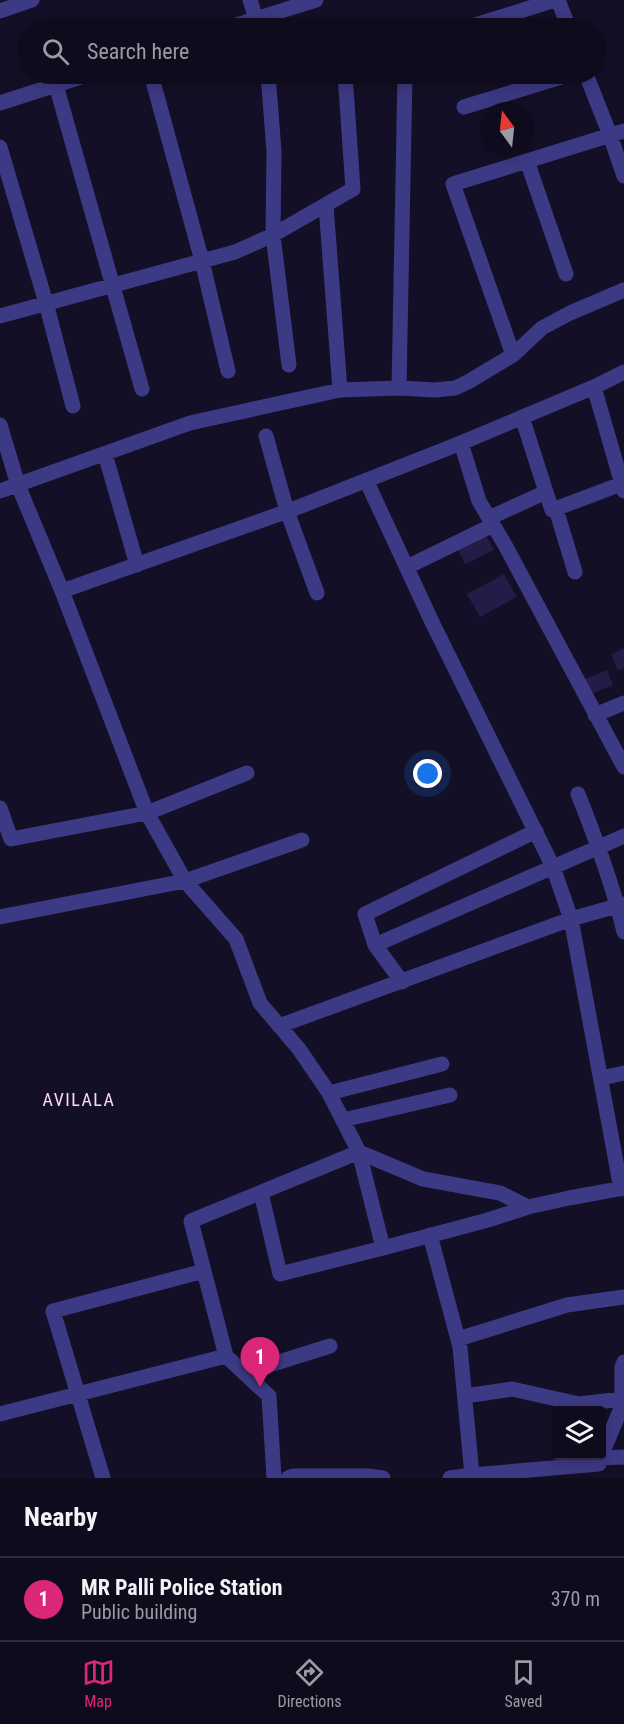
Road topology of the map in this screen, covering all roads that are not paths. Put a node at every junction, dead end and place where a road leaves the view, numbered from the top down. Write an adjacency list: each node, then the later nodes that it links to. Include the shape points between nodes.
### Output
1 (32, 0): 5 (street)
2 (250, 0): 6 (street)
3 (316, 0): 7 (street)
4 (556, 0): 8 (street); 9 (street)
5 (0, 11)
6 (255, 18)
7 (272, 18)
8 (498, 18)
9 (564, 18)
10 (59, 84): 17 (street)
11 (154, 84): 26 (street)
12 (269, 84): 25 (street, via 274,151)
13 (346, 84): 24 (street, via 353,189)
14 (405, 84): 37 (street)
15 (539, 84): 19 (street)
16 (591, 84): 20 (street)
17 (56, 85): 18 (street); 28 (street)
18 (0, 103)
19 (464, 107)
20 (617, 133): 22 (street); 23 (street)
21 (0, 147): 30 (street)
22 (527, 161): 27 (street); 32 (street, via 453,184)
23 (624, 176)
24 (326, 205): 25 (street); 39 (street)
25 (273, 235): 26 (street); 33 (street)
26 (202, 261): 28 (street); 34 (street)
27 (566, 274)
28 (113, 285): 30 (street); 38 (street)
29 (624, 290): 32 (street, via 542,328)
30 (46, 303): 31 (street); 40 (street)
31 (0, 316)
32 (513, 355): 37 (street, via 455,388)
33 (289, 365)
34 (228, 371)
35 (624, 372): 36 (street)
36 (594, 387): 41 (street); 48 (street)
37 (399, 388): 39 (street)
38 (142, 389)
39 (340, 390): 45 (street, via 190,423)
40 (73, 406)
41 (522, 417): 44 (street); 50 (street)
42 (0, 425): 47 (street)
43 (266, 436): 52 (street)
44 (461, 443): 46 (street); 53 (street, via 479,501)
45 (105, 454): 47 (street); 54 (street)
46 (366, 480): 52 (street); 55 (street)
47 (18, 485): 49 (street); 57 (street)
48 (623, 486): 51 (street)
49 (0, 491)
50 (546, 492): 51 (street, via 552,510); 53 (street)
51 (556, 509): 56 (street)
52 (287, 511): 54 (street); 58 (street)
53 (491, 522): 55 (street); 60 (street)
54 (137, 565): 57 (street)
55 (407, 567): 66 (street)
56 (575, 572)
57 (62, 591): 65 (street)
58 (317, 593)
59 (624, 703): 60 (street)
60 (595, 715): 61 (street)
61 (624, 767)
62 (247, 773): 65 (street)
63 (578, 794): 69 (street)
64 (1, 813): 65 (street, via 11,839)
65 (147, 813): 71 (street)
66 (536, 831): 70 (street); 76 (street, via 365,914)
67 (624, 836): 69 (street)
68 (302, 840): 71 (street)
69 (599, 847): 70 (street); 72 (street)
70 (553, 867): 74 (street); 76 (street)
71 (185, 881): 73 (street); 78 (street, via 236,939 260,1003)
72 (621, 905): 74 (street); 75 (street)
73 (0, 917)
74 (572, 919): 77 (street); 81 (street)
75 (624, 932)
76 (375, 945): 77 (street)
77 (402, 982): 78 (street)
78 (279, 1026): 82 (street)
79 (442, 1064): 82 (street)
80 (624, 1073): 81 (street)
81 (601, 1078): 86 (street)
82 (329, 1093): 84 (street)
83 (450, 1095): 84 (street)
84 (343, 1120): 85 (street)
85 (359, 1152): 87 (street); 88 (street, via 423,1179 500,1193); 90 (street)
86 (622, 1188): 88 (street)
87 (261, 1193): 90 (street, via 280,1274); 91 (street, via 191,1221)
88 (528, 1208): 89 (street)
89 (430, 1235): 90 (street); 93 (street)
90 (383, 1248)
91 (204, 1271): 95 (street); 98 (street, via 54,1311)
92 (624, 1297): 93 (street, via 567,1305)
93 (458, 1339): 99 (street)
94 (330, 1346): 97 (street)
95 (226, 1356): 97 (street); 98 (street)
96 (624, 1362): 100 (street)
97 (244, 1373): 106 (street, via 269,1396)
98 (78, 1394): 101 (street); 105 (street)
99 (465, 1396): 100 (street, via 512,1389 579,1404); 104 (street)
100 (622, 1399): 103 (street)
101 (0, 1414)
102 (624, 1457): 103 (street)
103 (599, 1462): 104 (street)
104 (472, 1475): 109 (street)
105 (103, 1478)
106 (274, 1478)
107 (288, 1478): 108 (street)
108 (383, 1478)
109 (450, 1478)

